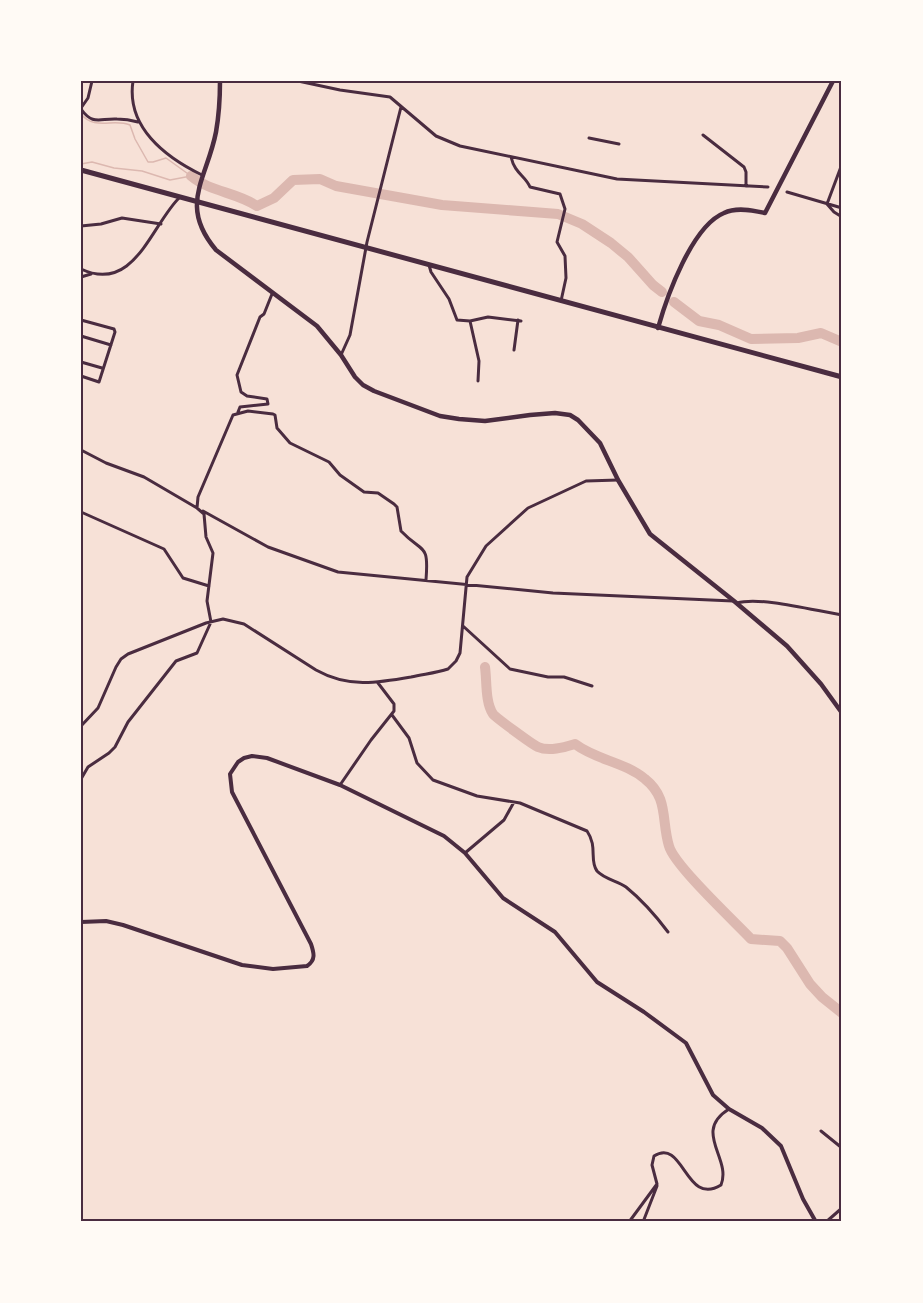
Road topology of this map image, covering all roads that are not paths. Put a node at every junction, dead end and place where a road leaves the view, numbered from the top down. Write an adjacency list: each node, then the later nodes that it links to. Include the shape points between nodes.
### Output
1 (93, 81): 7 (street)
2 (134, 81): 8 (street, via 132,100)
3 (220, 81): 15 (main road, via 216,133)
4 (298, 81): 6 (street, via 386,96)
5 (833, 81): 37 (main road, via 765,213 724,212 697,236 665,303)
6 (401, 106): 12 (street, via 442,140); 26 (street)
7 (81, 108): 8 (street, via 86,116 96,120)
8 (138, 122): 15 (street, via 157,146)
9 (703, 135): 16 (street, via 744,167)
10 (589, 138): 11 (street)
11 (619, 144)
12 (511, 157): 16 (street, via 629,180); 34 (street, via 530,188 560,194 565,208 557,242 565,256 566,282)
13 (842, 164): 21 (street)
14 (81, 170): 19 (highway)
15 (202, 176): 20 (main road)
16 (746, 186): 17 (street)
17 (768, 187)
18 (787, 192): 21 (street)
19 (179, 198): 20 (highway); 24 (street)
20 (196, 202): 26 (highway); 33 (main road, via 204,234 216,250)
21 (827, 204): 22 (street); 23 (street)
22 (842, 208)
23 (842, 217)
24 (161, 224): 25 (street, via 122,218); 31 (street, via 132,262 106,276)
25 (81, 226)
26 (366, 248): 28 (highway); 41 (street, via 350,335)
27 (842, 261): 29 (street)
28 (429, 265): 34 (highway); 36 (street, via 457,320)
29 (842, 266)
30 (81, 269): 31 (street)
31 (90, 274): 32 (street)
32 (81, 277)
33 (273, 292): 41 (main road, via 317,326); 47 (street, via 237,375 241,392 267,399 268,404 245,405)
34 (561, 301): 37 (highway)
35 (81, 320): 39 (street, via 114,329)
36 (471, 321): 40 (street, via 488,317 519,320); 46 (street, via 479,361)
37 (658, 328): 45 (highway)
38 (81, 336): 39 (street)
39 (111, 345): 43 (street)
40 (513, 350)
41 (341, 355): 49 (main road, via 363,385 440,416 485,422 543,413 570,415 593,434)
42 (81, 362): 43 (street)
43 (103, 368): 44 (street, via 99,382)
44 (81, 376)
45 (842, 377)
46 (478, 381)
47 (238, 413): 50 (street, via 230,419); 52 (street, via 273,414 277,428 290,443 329,462 364,492 378,493 394,504 401,531 426,552)
48 (81, 450): 50 (street, via 144,477)
49 (618, 480): 54 (street, via 586,481 524,510 480,554 467,577); 55 (main road, via 650,534)
50 (197, 508): 52 (street, via 268,547 338,572); 53 (street, via 204,514 206,537 213,553)
51 (81, 512): 53 (street, via 164,549 183,578)
52 (426, 580): 54 (street)
53 (209, 585): 57 (street, via 207,607)
54 (467, 585): 55 (street); 58 (street)
55 (736, 602): 56 (street); 61 (main road, via 787,646)
56 (842, 615)
57 (211, 622): 59 (street, via 223,619 244,624 326,676 346,682); 63 (street, via 121,659 98,708); 64 (street, via 197,653 176,661 128,722 115,747 88,767)
58 (463, 626): 59 (street, via 460,653 448,669); 60 (street, via 510,669 564,677)
59 (378, 683): 62 (street, via 394,704)
60 (592, 686)
61 (842, 713)
62 (392, 715): 65 (street); 66 (street, via 409,738 417,763 430,778 477,796)
63 (81, 726)
64 (81, 779)
65 (340, 786): 67 (street, via 444,836); 68 (street, via 260,756 244,758 230,774 232,792 310,944 314,958 307,966 273,969 242,965 106,921)
66 (514, 802): 67 (street, via 504,820); 69 (street, via 587,831 599,873 626,888)
67 (465, 853): 70 (street, via 503,898 555,932 597,982 686,1043 713,1095)
68 (81, 922)
69 (668, 932)
70 (729, 1109): 73 (street, via 716,1121 712,1134 723,1172 720,1185 701,1188 665,1151 652,1161); 77 (street, via 762,1128 781,1146)
71 (821, 1131): 72 (street)
72 (842, 1148)
73 (657, 1184): 75 (street); 76 (street)
74 (842, 1208): 78 (street)
75 (629, 1222)
76 (643, 1222)
77 (816, 1222)
78 (826, 1222)

